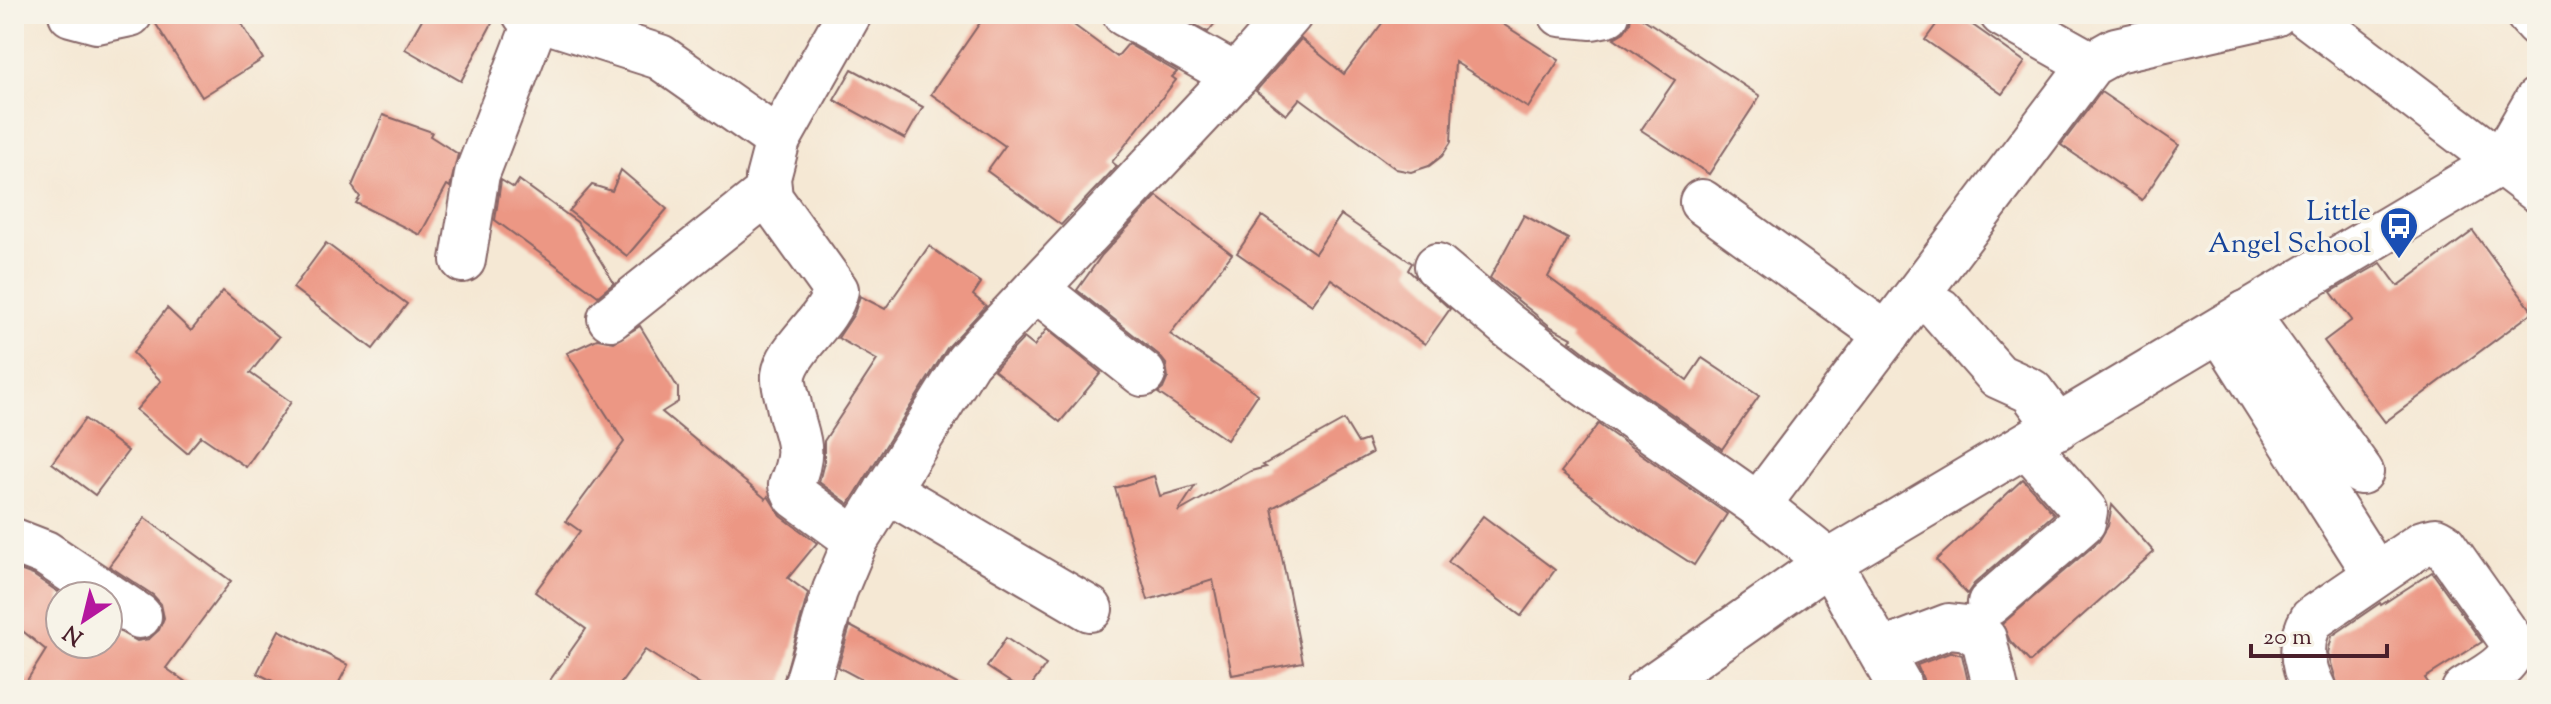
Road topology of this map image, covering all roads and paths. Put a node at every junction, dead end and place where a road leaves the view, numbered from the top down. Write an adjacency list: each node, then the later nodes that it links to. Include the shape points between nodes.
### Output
1 (71, 14): 2 (street, via 97,21)
2 (130, 14)
3 (849, 14): 17 (street)
4 (1125, 14): 15 (street)
5 (1290, 14): 15 (street)
6 (1561, 14): 7 (street)
7 (1607, 14)
8 (2002, 14): 14 (street)
9 (2275, 14): 14 (street, via 2116,50)
10 (2305, 14): 18 (street)
11 (2528, 14): 13 (street)
12 (531, 16): 17 (street, via 660,57); 22 (street, via 477,174)
13 (2537, 24)
14 (2091, 64): 28 (street)
15 (1236, 76): 24 (street)
16 (2537, 100): 18 (street)
17 (778, 140): 20 (street)
18 (2501, 162): 19 (street); 27 (street)
19 (2537, 190)
20 (769, 191): 26 (street); 34 (street, via 836,290 833,303 784,375 801,449 791,485 796,496)
21 (1702, 202): 28 (street)
22 (463, 260)
23 (1437, 266): 33 (street, via 1577,378)
24 (1036, 289): 29 (street); 32 (street, via 968,361)
25 (1940, 310): 30 (street, via 1998,376 2031,391)
26 (610, 318)
27 (2233, 322): 30 (street); 31 (street); 37 (street)
28 (1887, 335): 33 (street)
29 (1143, 374)
30 (2042, 436): 36 (street); 38 (street, via 2086,516)
31 (2361, 472)
32 (887, 490): 34 (street); 39 (street)
33 (1758, 505): 36 (street)
34 (856, 540): 42 (street)
35 (14, 541): 40 (street, via 45,553)
36 (1829, 562): 41 (street); 43 (street)
37 (2375, 573): 45 (street, via 2312,619 2304,633 2301,650); 46 (street, via 2423,543 2443,544 2513,643 2505,662)
38 (1990, 603)
39 (1090, 609)
40 (139, 616)
41 (1890, 671): 44 (street, via 1949,626 1967,628 1984,639)
42 (805, 690)
43 (1647, 690)
44 (1996, 690)
45 (2314, 690)
46 (2464, 690)

